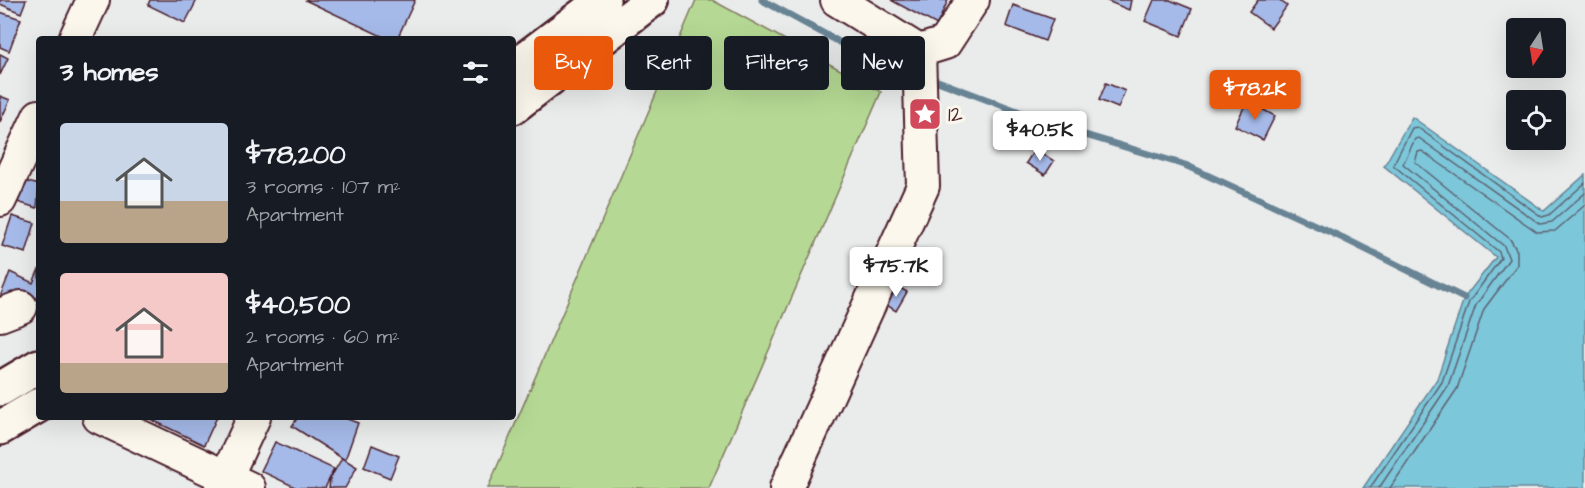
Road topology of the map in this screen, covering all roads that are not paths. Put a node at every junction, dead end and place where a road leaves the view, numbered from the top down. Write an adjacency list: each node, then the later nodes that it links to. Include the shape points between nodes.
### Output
1 (93, 0): 6 (street)
2 (603, 0): 9 (main road)
3 (837, 0): 7 (street)
4 (973, 0): 8 (street, via 945,43)
5 (647, 5): 11 (main road)
6 (76, 36)
7 (895, 36)
8 (925, 49)
9 (516, 66)
10 (921, 90): 21 (street, via 922,186)
11 (516, 105)
12 (36, 122): 13 (street)
13 (0, 200)
14 (36, 368): 15 (main road)
15 (0, 389)
16 (36, 407): 19 (main road)
17 (105, 420): 20 (street)
18 (253, 420): 20 (street)
19 (0, 428)
20 (232, 484)
21 (786, 488)

